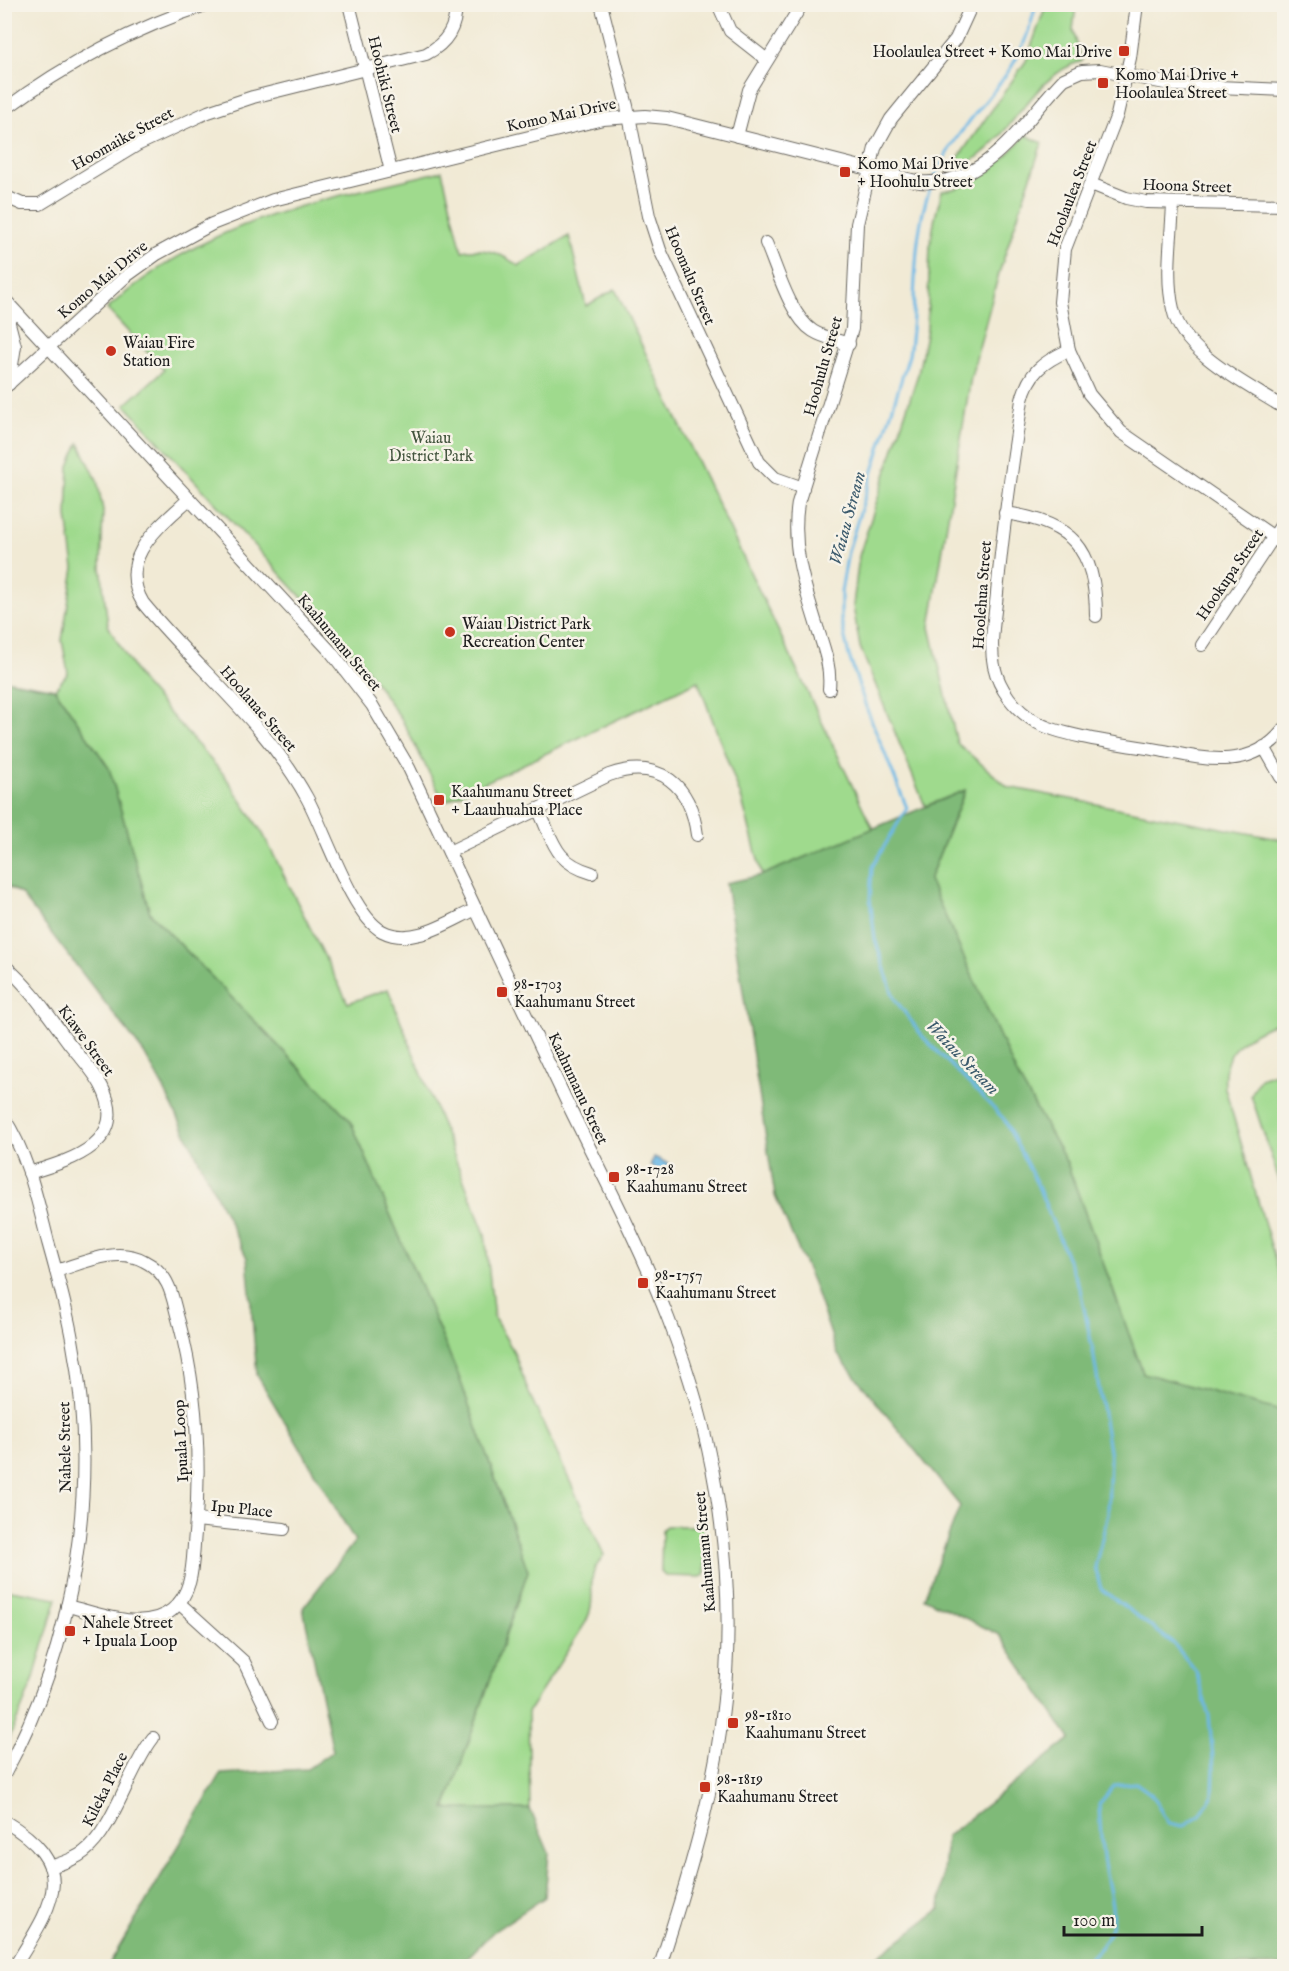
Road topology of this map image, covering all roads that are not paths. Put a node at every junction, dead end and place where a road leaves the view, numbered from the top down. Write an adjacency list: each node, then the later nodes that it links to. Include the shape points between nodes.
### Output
1 (208, 4): 13 (street, via 108,44 54,74)
2 (349, 4): 10 (street, Hoohiki Street)
3 (456, 4): 10 (street, Hoomaike Street, via 453,28 442,44 416,57)
4 (602, 4): 14 (street, Hoomalu Street)
5 (718, 4): 9 (street, via 730,30)
6 (802, 4): 9 (street)
7 (972, 4): 16 (street, Hoohulu Street, via 956,39 879,137)
8 (1137, 4): 11 (street, Hoolaulea Street)
9 (767, 60): 15 (street, via 749,90)
10 (366, 70): 17 (street, Hoohiki Street); 19 (street, Hoomaike Street, via 253,97 193,118 136,145 40,204 22,204)
11 (1127, 75): 12 (street, Komo Mai Drive, via 1199,87); 16 (street, Komo Mai Drive, via 1090,70 1064,79 991,159 969,174 948,181 920,182); 18 (street, Hoolaulea Street, via 1117,115)
12 (1284, 90)
13 (4, 110)
14 (629, 116): 15 (street, Komo Mai Drive, via 667,118); 17 (street, Komo Mai Drive); 29 (street, Hoomalu Street, via 653,231 702,343 759,462 775,478)
15 (737, 136): 16 (street, Komo Mai Drive)
16 (869, 169): 24 (street, Hoohulu Street, via 857,224 855,315)
17 (391, 171): 25 (street, Komo Mai Drive, via 273,200 194,232 125,277)
18 (1091, 184): 20 (street, Hoona Street, via 1136,200); 26 (street, Hoolaulea Street, via 1070,232 1061,272 1061,315)
19 (4, 196)
20 (1173, 203): 21 (street, Hoona Street); 28 (street, via 1171,291 1180,328 1203,354)
21 (1284, 205)
22 (766, 243): 24 (street, via 804,323 820,335)
23 (7, 302): 25 (street, Kaahumanu Street); 27 (street, via 15,346)
24 (849, 344): 29 (street, Hoohulu Street)
25 (49, 347): 27 (street, Komo Mai Drive); 30 (street, Kaahumanu Street)
26 (1069, 350): 31 (street, Hoolehua Street, via 1047,360 1027,383); 33 (street, Hoolaulea Street, via 1089,394 1121,432)
27 (7, 386)
28 (1284, 408)
29 (803, 488): 36 (street, Hoohulu Street, via 796,514 796,549 831,670)
30 (189, 499): 42 (street, Kaahumanu Street, via 360,688 396,743); 44 (street, Hoolauae Street, via 149,537 138,554 134,574 143,603 286,764 369,921 390,934 411,936)
31 (1005, 513): 34 (street, via 1044,521 1069,536 1093,573); 38 (street, Hoolehua Street, via 992,656 1000,686 1020,711 1038,724 1056,730 1208,760 1242,758)
32 (1284, 521): 33 (street, Hookupa Street)
33 (1279, 541): 35 (street, Hookupa Street)
34 (1096, 616)
35 (1202, 645)
36 (829, 689)
37 (1284, 729): 38 (street, Hoolehua Street)
38 (1264, 747): 39 (street)
39 (1281, 777)
40 (538, 809): 41 (street, via 620,771 648,770 665,776 681,790 694,815); 42 (street); 43 (street, via 562,857 572,866)
41 (697, 835)
42 (449, 852): 44 (street, Kaahumanu Street)
43 (592, 873)
44 (476, 909): 59 (street, Kaahumanu Street, via 668,1317 692,1387 716,1490 727,1599 723,1721 698,1847)
45 (4, 965): 47 (street, Kiawe Street, via 36,998 95,1077 106,1099 106,1127 94,1146 73,1160)
46 (4, 1118): 47 (street, Nahele Street)
47 (29, 1173): 48 (street, Nahele Street)
48 (56, 1271): 49 (street, Ipuala Loop, via 108,1256 128,1255 149,1264 166,1282 185,1344 195,1397 199,1455); 52 (street, Nahele Street, via 73,1339 83,1437 81,1509)
49 (196, 1520): 50 (street, Ipu Place); 51 (street, Ipuala Loop, via 190,1580)
50 (284, 1528)
51 (179, 1603): 52 (street, via 160,1617 137,1621); 53 (street, via 244,1662)
52 (67, 1606): 55 (street, Nahele Street, via 39,1700)
53 (272, 1721)
54 (153, 1738): 57 (street, Kileka Place, via 139,1755 98,1838 78,1857)
55 (4, 1775)
56 (4, 1821): 57 (street, via 32,1839)
57 (50, 1867): 58 (street, via 50,1906)
58 (15, 1966)
59 (660, 1966)

